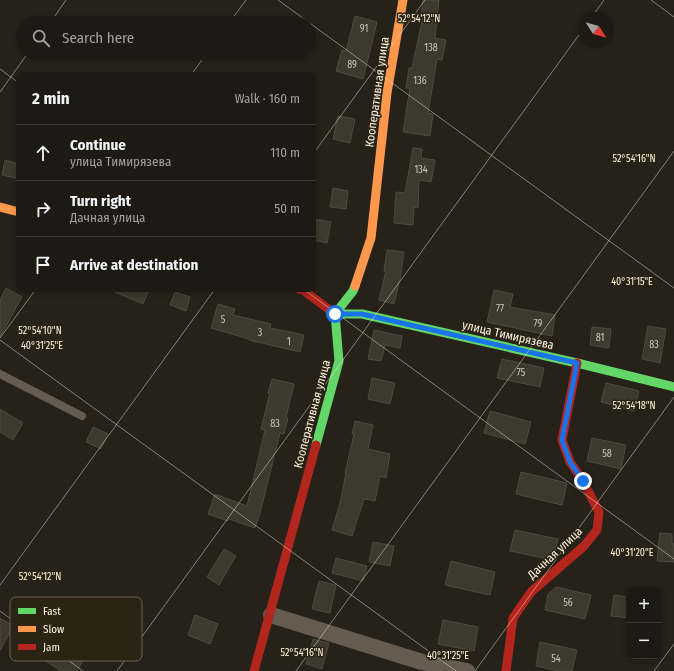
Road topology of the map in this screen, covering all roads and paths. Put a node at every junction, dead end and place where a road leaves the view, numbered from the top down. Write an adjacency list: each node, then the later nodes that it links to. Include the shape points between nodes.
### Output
1 (403, 0): 3 (street, Кооперативная улица, via 387,93 371,238 353,291)
2 (305, 292): 3 (street)
3 (335, 314): 4 (street, улица Тимирязева, via 362,314); 8 (street, Кооперативная улица, via 339,361)
4 (577, 363): 6 (street, улица Тимирязева); 11 (street, Дачная улица, via 562,440 570,462 599,512 596,530 584,546 531,592 513,618)
5 (0, 374): 7 (lane)
6 (674, 386)
7 (82, 416)
8 (271, 616): 9 (street, Кооперативная улица); 10 (street, via 422,662)
9 (254, 671)
10 (467, 671)
11 (506, 671)

